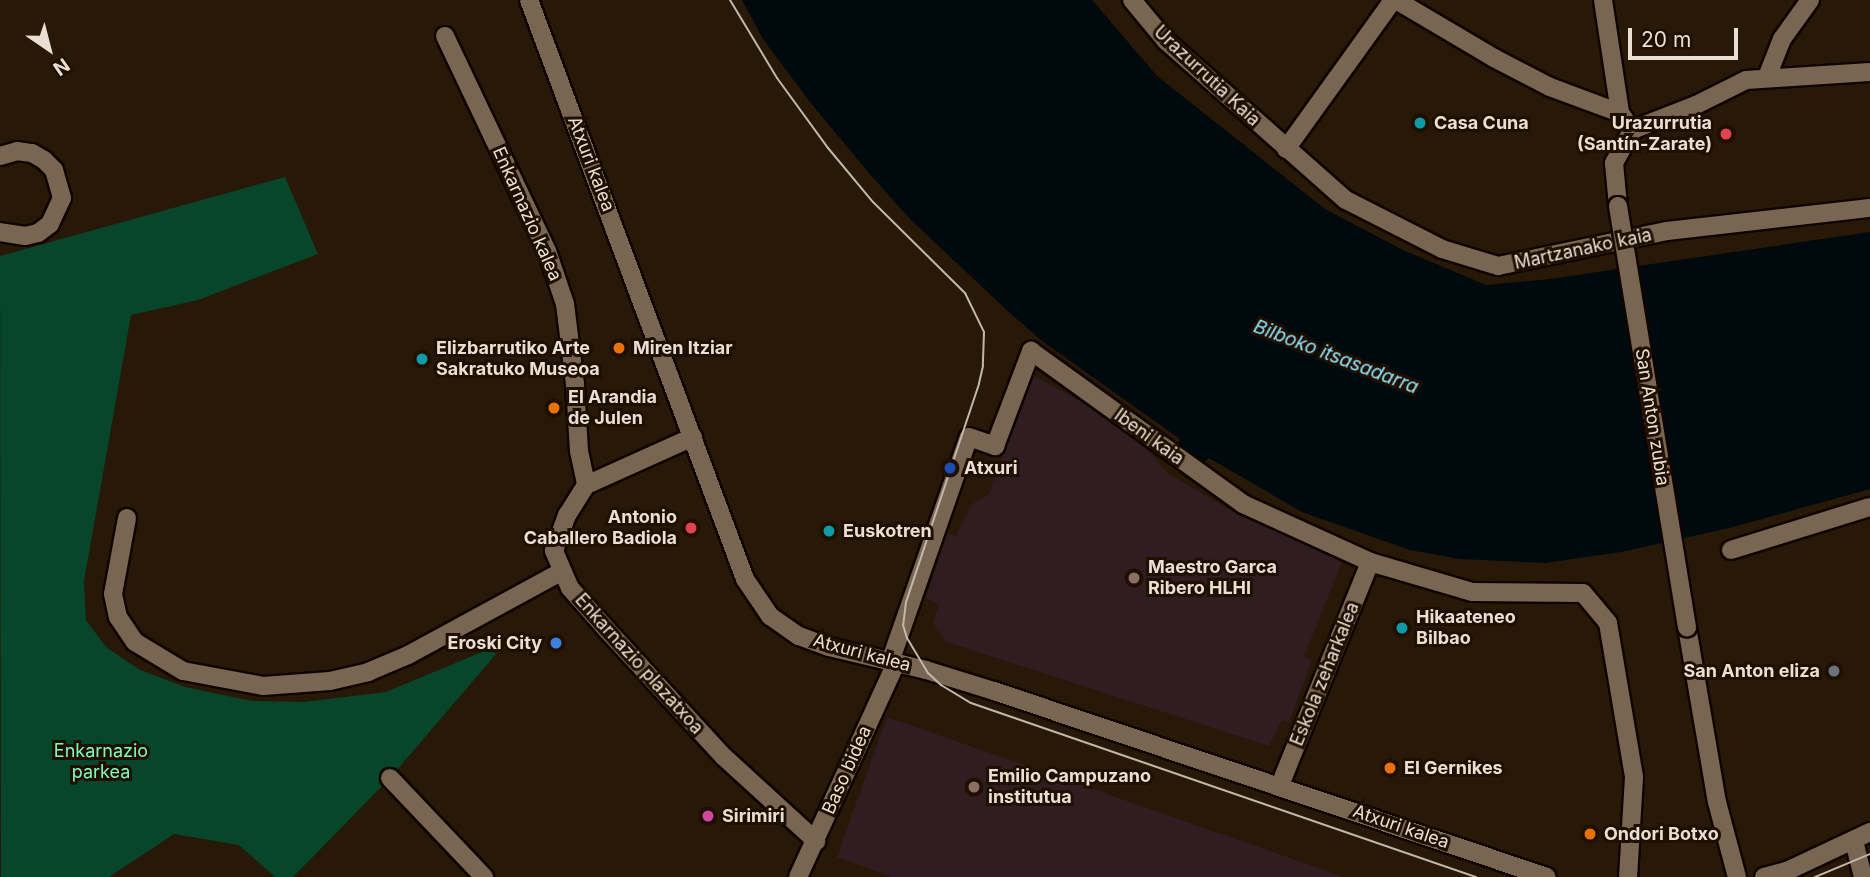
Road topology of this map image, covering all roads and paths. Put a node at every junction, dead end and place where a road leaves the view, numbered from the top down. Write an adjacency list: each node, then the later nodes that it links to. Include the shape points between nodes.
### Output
1 (529, 0): 15 (street, Atxuri kalea)
2 (1132, 0): 11 (street, Urazurrutia Kaia, via 1166,41)
3 (1395, 0): 9 (street, via 1550,87); 11 (street)
4 (1603, 0): 9 (street)
5 (1810, 0): 8 (street, via 1782,39)
6 (446, 36): 16 (street, Enkarnazio kalea, via 547,251 565,304)
7 (1870, 72): 8 (street)
8 (1767, 77): 10 (street, via 1746,80)
9 (1620, 113): 10 (street)
10 (1632, 130): 33 (street, San Anton zubia, bridge, via 1614,163 1618,206 1717,802)
11 (1286, 149): 13 (street, Martzanako kaia, via 1346,200 1442,249 1498,266 1667,231)
12 (0, 156): 14 (street, via 17,151 44,160 60,183 62,198 50,224 38,233)
13 (1870, 208)
14 (0, 232)
15 (692, 437): 16 (street); 22 (street, Atxuri kalea, via 745,579 770,616 799,636)
16 (586, 485): 21 (street, via 567,515 554,551)
17 (1870, 507): 19 (street)
18 (127, 518): 21 (street, via 113,594 118,617 135,642 183,671 251,684 330,681 368,672)
19 (1731, 550)
20 (1370, 562): 22 (street, Ibeni kaia, via 1243,504 1031,351 995,446 969,437); 24 (street, Eskola zeharkalea); 32 (street, Ibeni kaia, via 1472,592 1583,593 1608,623 1634,777)
21 (561, 572): 26 (street, Enkarnazio plazatxoa, via 585,605 724,757)
22 (893, 662): 24 (street, Atxuri kalea); 26 (street, Baso bidea)
23 (390, 778): 29 (street)
24 (1280, 786): 31 (street, Atxuri kalea)
25 (1870, 832): 27 (street)
26 (816, 841): 30 (street, Baso bidea)
27 (1854, 841): 28 (street); 35 (street)
28 (1786, 874): 34 (street)
29 (484, 877)
30 (798, 877)
31 (1547, 877)
32 (1628, 877)
33 (1737, 877)
34 (1764, 877)
35 (1863, 877)

